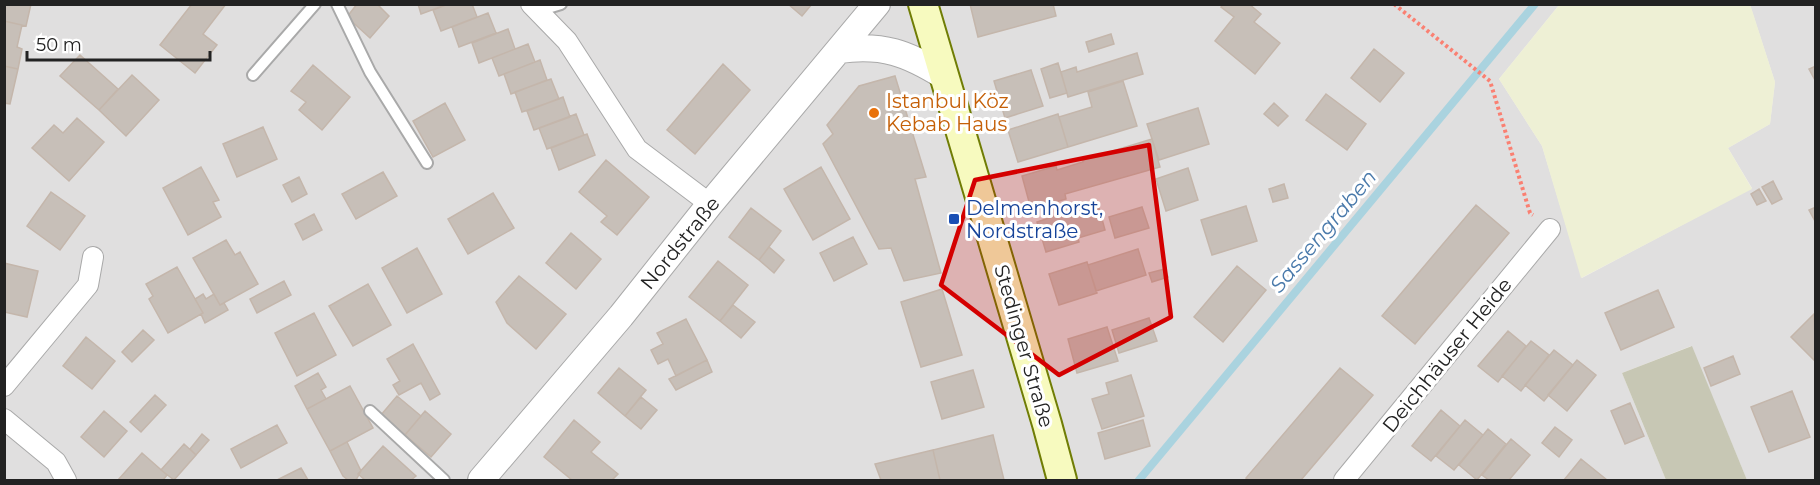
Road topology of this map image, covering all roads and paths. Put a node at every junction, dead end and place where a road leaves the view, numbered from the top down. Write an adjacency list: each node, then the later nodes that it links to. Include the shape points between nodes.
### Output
1 (315, 4): 9 (lane)
2 (337, 4): 11 (lane, via 370,72)
3 (561, 4): 7 (lane)
4 (877, 4): 8 (street, Nordstraße)
5 (923, 4): 10 (main road, Stedinger Straße)
6 (1394, 4): 13 (path, via 1490,81 1530,213)
7 (534, 8): 12 (street, via 567,41 637,148)
8 (839, 50): 10 (street, via 872,47 898,51); 12 (street, Nordstraße)
9 (253, 75)
10 (944, 76): 21 (main road, Stedinger Straße)
11 (427, 163)
12 (711, 204): 20 (street, Nordstraße)
13 (1550, 229): 22 (street, Deichhäuser Heide)
14 (93, 256): 15 (street, via 88,285)
15 (4, 386)
16 (370, 411): 19 (lane)
17 (4, 419): 18 (street, via 56,462)
18 (66, 480)
19 (444, 480)
20 (481, 480)
21 (1062, 480)
22 (1344, 480)

